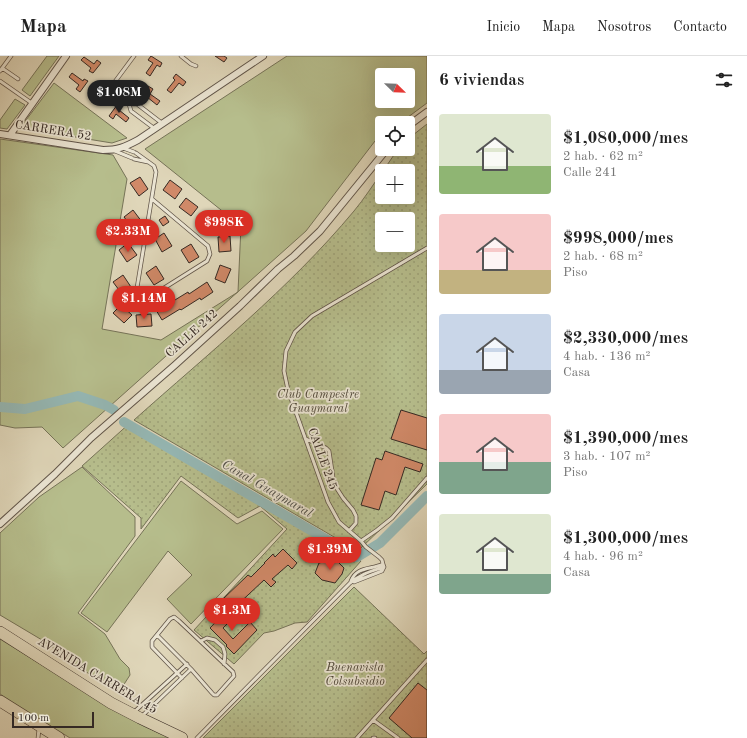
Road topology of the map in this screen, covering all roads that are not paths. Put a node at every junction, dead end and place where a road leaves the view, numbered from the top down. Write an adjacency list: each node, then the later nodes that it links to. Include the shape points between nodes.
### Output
1 (11, 56): 7 (lane)
2 (66, 56): 10 (street)
3 (134, 56): 11 (lane, via 111,87)
4 (181, 56): 6 (lane)
5 (263, 56): 14 (street, CARRERA 52)
6 (196, 66)
7 (1, 70): 8 (lane)
8 (18, 79)
9 (0, 81): 10 (lane)
10 (33, 104): 17 (street)
11 (129, 104): 14 (lane, via 137,104); 15 (lane, via 131,111)
12 (427, 112): 13 (street)
13 (415, 121)
14 (163, 124): 15 (street, CARRERA 52)
15 (155, 129): 18 (street, CARRERA 52)
16 (0, 134): 17 (street, CARRERA 52)
17 (10, 135): 19 (street, CARRERA 52)
18 (122, 148): 19 (street, CARRERA 52); 21 (lane)
19 (114, 150): 21 (lane)
20 (381, 156): 26 (street, CALLE 242, via 320,231)
21 (150, 162): 22 (lane, via 156,172)
22 (152, 199): 22 (lane, via 136,294 139,299 145,300 206,261 210,254 208,246)
23 (427, 248): 24 (lane, CALLE 245, via 312,316 295,332 286,351 284,371 288,390)
24 (306, 439): 27 (lane, CALLE 245, via 328,502 340,522); 27 (lane, via 329,451 334,484 356,516 356,522)
25 (427, 478): 28 (lane, via 392,518)
26 (0, 524)
27 (350, 531): 28 (lane, CALLE 245)
28 (361, 541): 29 (lane, CALLE 245, via 382,560)
29 (384, 566): 30 (lane, via 382,571); 30 (lane, via 364,568 352,577)
30 (350, 583): 47 (lane)
31 (0, 632): 41 (highway, AVENIDA CARRERA 45)
32 (157, 635): 33 (lane, via 174,617); 35 (lane); 38 (lane, via 152,641 152,647)
33 (201, 641): 36 (lane); 36 (lane, via 208,638 223,647 226,654)
34 (427, 660): 42 (lane)
35 (187, 664): 37 (lane); 38 (lane)
36 (224, 664): 37 (lane, via 234,676 217,695 212,693)
37 (192, 669): 39 (lane)
38 (177, 673): 39 (lane); 41 (lane)
39 (182, 678): 41 (lane)
40 (0, 701): 43 (highway)
41 (136, 716): 46 (highway, AVENIDA CARRERA 45)
42 (373, 720): 48 (lane); 49 (lane)
43 (39, 725): 44 (lane); 45 (highway)
44 (38, 738)
45 (59, 738)
46 (182, 738)
47 (197, 738)
48 (356, 738)
49 (398, 738)

